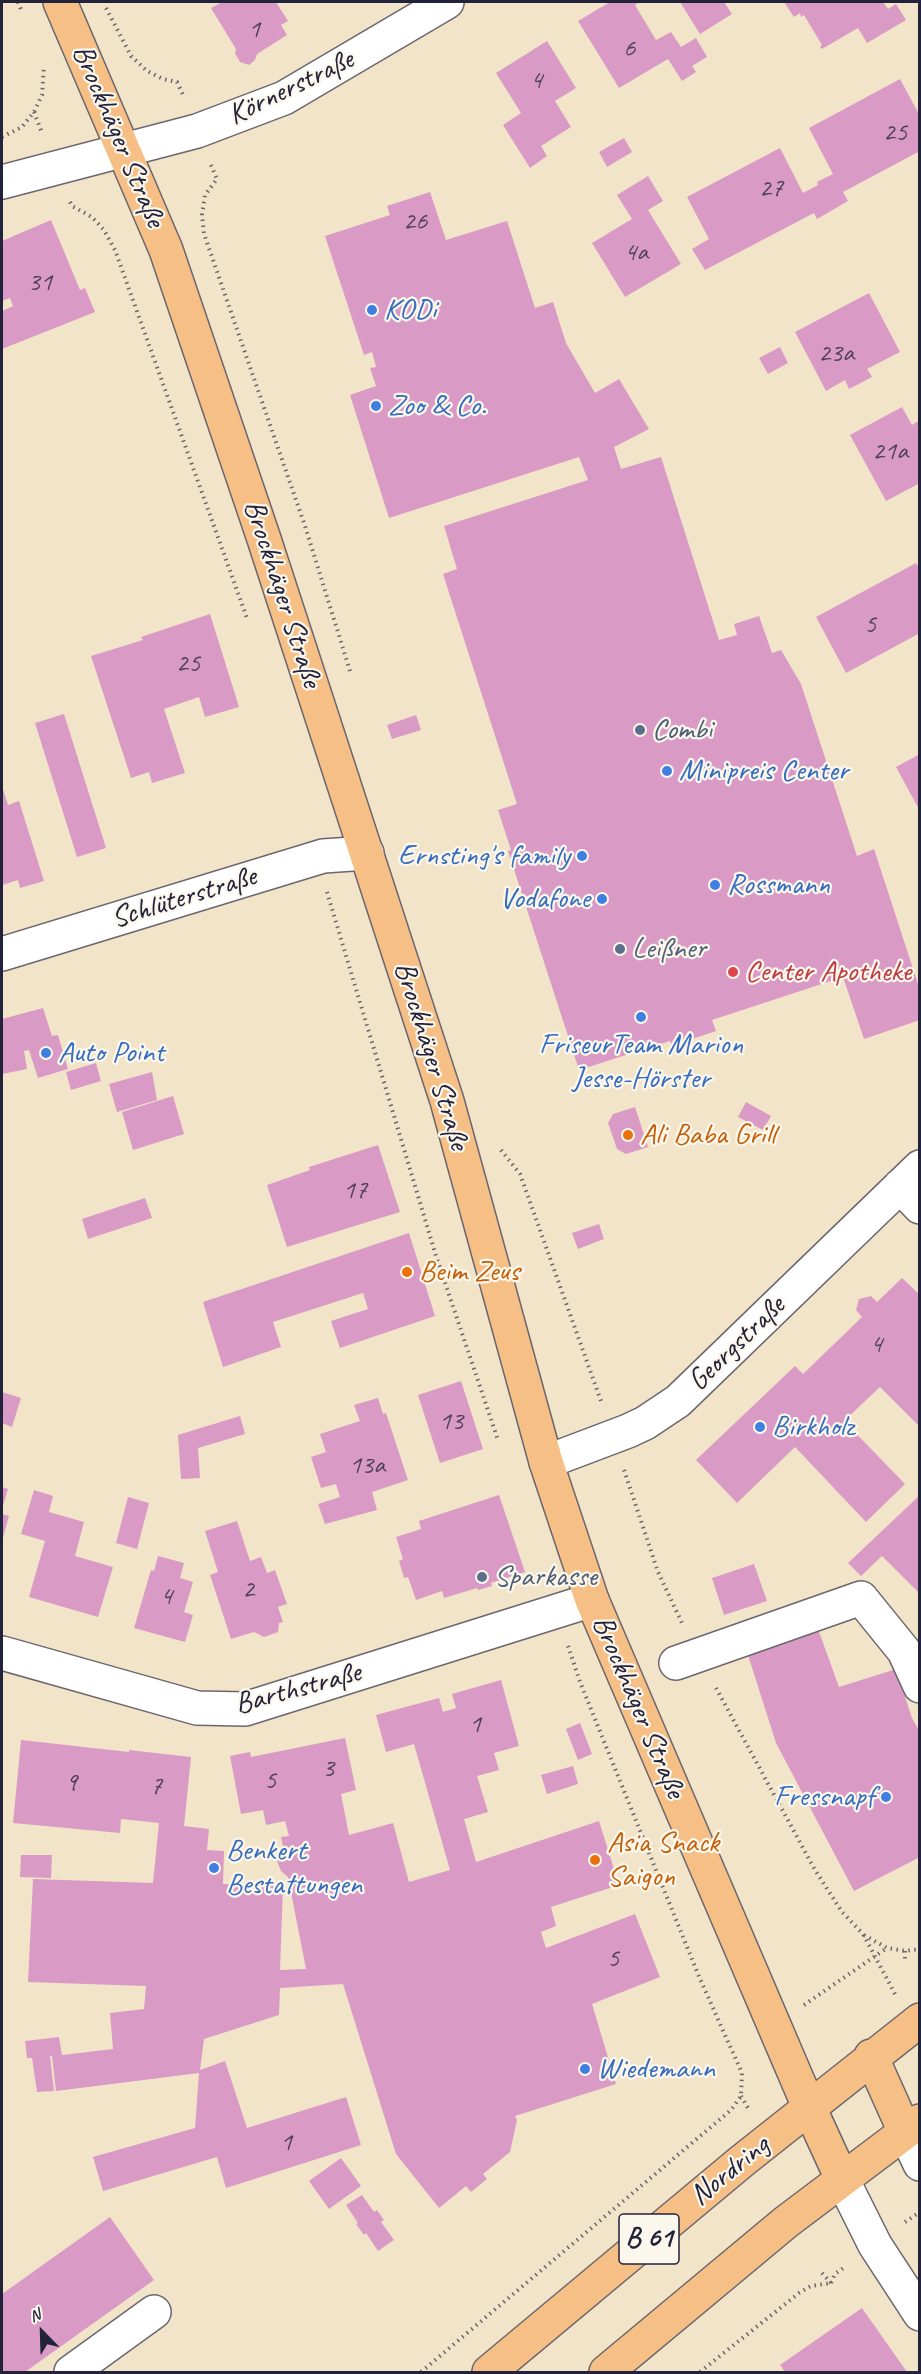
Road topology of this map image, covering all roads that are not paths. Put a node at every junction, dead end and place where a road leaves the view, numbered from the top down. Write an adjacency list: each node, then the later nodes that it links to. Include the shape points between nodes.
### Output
1 (60, 2): 3 (main road, Brockhäger Straße)
2 (447, 2): 3 (street, Körnerstraße, via 284,98 197,131)
3 (124, 150): 4 (street, Körnerstraße); 5 (main road, Brockhäger Straße, via 168,258)
4 (2, 182)
5 (367, 853): 6 (street, Schlüterstraße, via 326,855); 8 (main road, Brockhäger Straße, via 447,1101)
6 (2, 954)
7 (913, 1186): 8 (street, Georgstraße, via 678,1401 645,1423)
8 (546, 1462): 9 (main road, Brockhäger Straße)
9 (592, 1600): 10 (street, Barthstraße, via 245,1709 197,1708); 15 (main road, Brockhäger Straße)
10 (2, 1653)
11 (687, 1659): 12 (street, via 861,1598 904,1651)
12 (920, 1686)
13 (920, 2020): 14 (main road, Nordring / B 61)
14 (871, 2056): 15 (main road, Nordring / B 61); 16 (main road)
15 (809, 2107): 18 (main road, Brockhäger Straße); 22 (main road, Nordring / B 61)
16 (912, 2126): 17 (street); 18 (main road, B 61)
17 (920, 2164)
18 (842, 2179): 20 (street, via 875,2244); 23 (main road, B 61)
19 (154, 2312): 21 (street)
20 (920, 2314)
21 (71, 2373)
22 (489, 2373)
23 (606, 2373)

